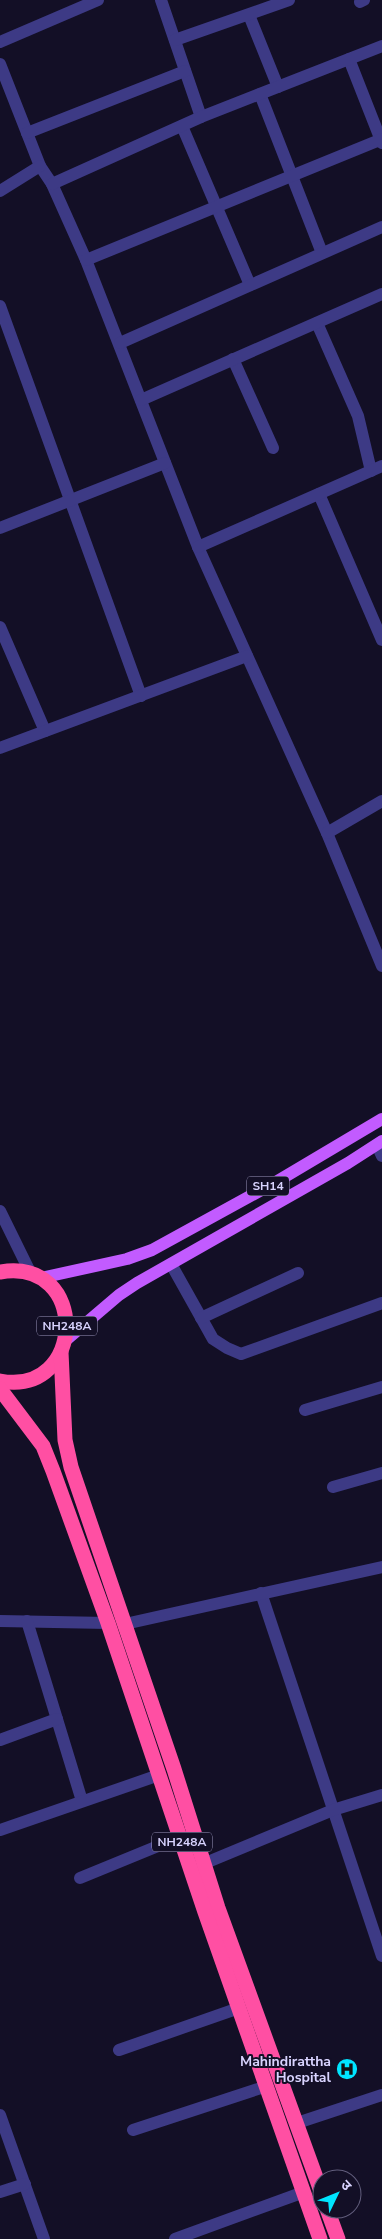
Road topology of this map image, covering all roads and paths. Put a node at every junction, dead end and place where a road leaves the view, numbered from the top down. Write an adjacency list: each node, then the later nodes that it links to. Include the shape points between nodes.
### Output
1 (98, 0): 6 (street)
2 (161, 0): 5 (street)
3 (289, 0): 4 (street)
4 (249, 15): 5 (street); 11 (street)
5 (175, 40): 10 (street)
6 (0, 42)
7 (382, 46): 8 (street)
8 (349, 59): 11 (street); 17 (street)
9 (0, 64): 12 (street)
10 (185, 71): 14 (street); 16 (street)
11 (278, 87): 13 (street)
12 (5, 94): 16 (street)
13 (260, 94): 14 (street); 19 (street)
14 (201, 117): 15 (street)
15 (182, 126): 20 (street); 22 (street)
16 (27, 132): 18 (street)
17 (382, 141): 19 (street)
18 (40, 166): 20 (street); 21 (street)
19 (293, 177): 22 (street); 24 (street)
20 (52, 184): 25 (street)
21 (0, 191)
22 (216, 208): 25 (street); 26 (street)
23 (382, 227): 24 (street)
24 (322, 253): 26 (street)
25 (86, 260): 30 (street)
26 (250, 285): 30 (street)
27 (382, 294): 29 (street)
28 (0, 306): 37 (street)
29 (317, 323): 31 (street); 35 (street, via 358,416)
30 (120, 343): 32 (street)
31 (233, 359): 32 (street); 33 (street)
32 (141, 400): 34 (street)
33 (273, 448)
34 (165, 463): 37 (street); 39 (street)
35 (376, 468): 36 (street)
36 (319, 494): 39 (street); 41 (street)
37 (71, 500): 38 (street); 43 (street)
38 (0, 528)
39 (198, 547): 42 (street)
40 (0, 627): 44 (street)
41 (382, 640)
42 (247, 656): 43 (street); 47 (street)
43 (141, 696): 44 (street)
44 (44, 731): 45 (street)
45 (0, 748)
46 (382, 801): 47 (street)
47 (327, 833): 48 (street)
48 (381, 963)
49 (382, 1119): 55 (main road, SH14, via 152,1250 127,1259)
50 (380, 1147): 52 (main road, SH14)
51 (0, 1211): 55 (street)
52 (171, 1264): 57 (street); 58 (main road, SH14, via 119,1295)
53 (0, 1272): 55 (highway, via 12,1270)
54 (298, 1272): 57 (street)
55 (36, 1276): 58 (highway, NH248A, via 61,1301 66,1321)
56 (382, 1303): 57 (street, via 241,1354 213,1339)
57 (201, 1318)
58 (63, 1346): 59 (highway, NH248A, via 54,1362 36,1377); 70 (highway, NH248A, via 65,1440 69,1458)
59 (0, 1381)
60 (382, 1387): 62 (street)
61 (0, 1389): 69 (highway, NH248A, via 43,1446)
62 (305, 1410)
63 (382, 1472): 64 (street)
64 (333, 1487)
65 (382, 1567): 66 (street)
66 (261, 1593): 70 (street); 76 (street)
67 (0, 1620): 68 (street)
68 (27, 1621): 69 (street); 71 (street)
69 (108, 1624): 73 (highway, NH248A)
70 (125, 1624): 79 (highway, NH248A)
71 (57, 1719): 72 (street); 75 (street)
72 (0, 1740)
73 (159, 1774): 75 (street); 78 (highway, NH248A)
74 (382, 1795): 76 (street)
75 (82, 1801): 77 (street)
76 (333, 1810): 79 (street); 81 (street)
77 (0, 1830)
78 (180, 1837): 80 (street); 82 (highway, NH248A)
79 (204, 1864): 87 (highway, NH248A)
80 (80, 1878)
81 (382, 1956)
82 (239, 2008): 83 (street); 84 (highway, NH248A)
83 (120, 2050)
84 (267, 2086): 88 (street); 92 (highway, NH248A)
85 (382, 2095): 87 (street)
86 (0, 2115): 90 (street)
87 (297, 2123): 89 (highway, NH248A)
88 (133, 2130)
89 (313, 2169)
90 (24, 2184): 91 (street); 94 (street)
91 (0, 2192)
92 (304, 2192): 95 (street); 96 (highway, NH248A)
93 (331, 2219): 97 (highway)
94 (44, 2239)
95 (175, 2239)
96 (320, 2239)
97 (338, 2239)

